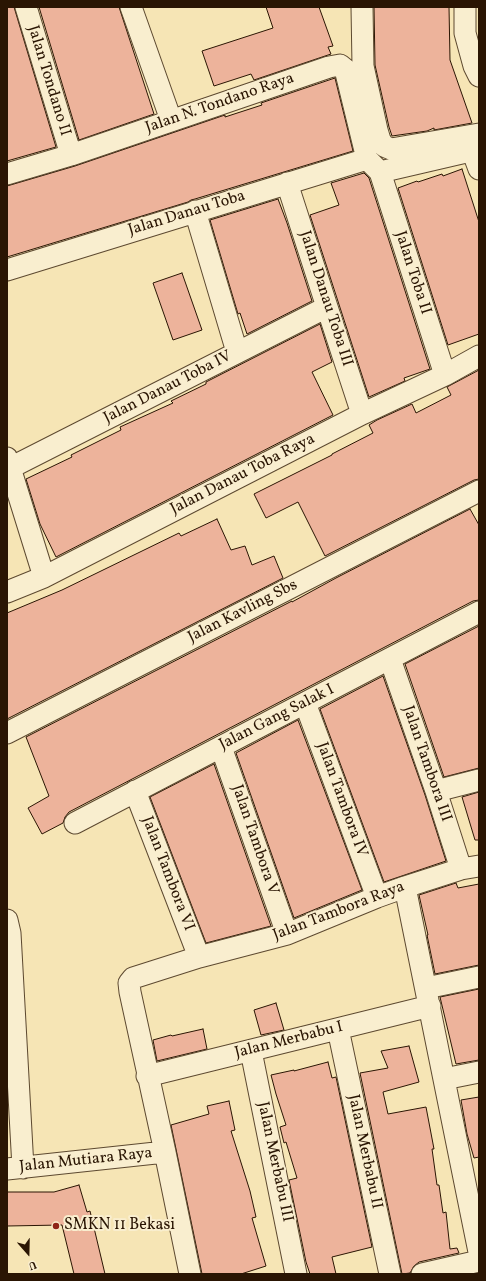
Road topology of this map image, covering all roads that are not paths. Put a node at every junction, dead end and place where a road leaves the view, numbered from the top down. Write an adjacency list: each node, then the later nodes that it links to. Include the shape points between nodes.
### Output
1 (26, 7): 8 (street, Jalan Tondano II)
2 (131, 7): 6 (street)
3 (362, 7): 7 (street, via 363,66 380,140 384,146 391,149)
4 (465, 7): 5 (street, via 465,33)
5 (479, 76)
6 (171, 120): 8 (street, Jalan N. Tondano Raya); 9 (street, Jalan N. Tondano Raya, via 340,65 345,69)
7 (477, 151): 9 (street, Jalan Danau Toba)
8 (71, 155): 10 (street, Jalan N. Tondano Raya)
9 (373, 165): 11 (street, Jalan Danau Toba); 17 (street, Jalan Toba II)
10 (7, 174)
11 (287, 183): 12 (street, Jalan Danau Toba); 14 (street, Jalan Danau Toba III)
12 (195, 211): 13 (street, Jalan Danau Toba); 15 (street)
13 (7, 270)
14 (327, 307): 15 (street, Jalan Danau Toba IV); 18 (street, Jalan Danau Toba III)
15 (237, 352): 19 (street, Jalan Danau Toba IV)
16 (479, 356): 17 (street, Jalan Danau Toba Raya)
17 (445, 375): 18 (street, Jalan Danau Toba Raya)
18 (362, 414): 21 (street, Jalan Danau Toba Raya)
19 (8, 463): 21 (street)
20 (479, 491): 26 (street, Jalan Kavling Sbs)
21 (44, 576): 22 (street, Jalan Danau Toba Raya)
22 (7, 592)
23 (479, 612): 24 (street, Jalan Gang Salak I)
24 (390, 659): 25 (street, Jalan Gang Salak I); 29 (street, Jalan Tambora III)
25 (305, 703): 27 (street, Jalan Gang Salak I); 34 (street, Jalan Tambora IV)
26 (7, 733)
27 (221, 747): 30 (street, Jalan Gang Salak I); 36 (street, Jalan Tambora V)
28 (479, 780): 29 (street)
29 (436, 791): 32 (street, Jalan Tambora III)
30 (135, 792): 31 (street, Jalan Gang Salak I); 37 (street, Jalan Tambora VI)
31 (75, 823)
32 (470, 868): 33 (street, Jalan Tambora Raya)
33 (405, 887): 34 (street, Jalan Tambora Raya); 39 (street)
34 (377, 897): 36 (street, Jalan Tambora Raya)
35 (8, 929): 41 (street)
36 (287, 934): 37 (street, Jalan Tambora Raya)
37 (199, 957): 44 (street, Jalan Tambora Raya, via 133,978 129,983)
38 (479, 977): 39 (street, Jalan Merbabu I)
39 (428, 997): 40 (street, Jalan Merbabu I); 45 (street)
40 (338, 1029): 42 (street, Jalan Merbabu I); 52 (street, Jalan Merbabu II)
41 (12, 1045): 47 (street)
42 (251, 1051): 44 (street, Jalan Merbabu I); 51 (street, Jalan Merbabu III)
43 (479, 1072): 45 (street)
44 (147, 1076): 46 (street, Jalan Tambora Raya)
45 (444, 1079): 48 (street)
46 (165, 1152): 47 (street, Jalan Mutiara Raya); 50 (street, Jalan Tambora Raya)
47 (15, 1169)
48 (479, 1252)
49 (479, 1261): 53 (street)
50 (190, 1274)
51 (296, 1274)
52 (390, 1274)
53 (422, 1274)

